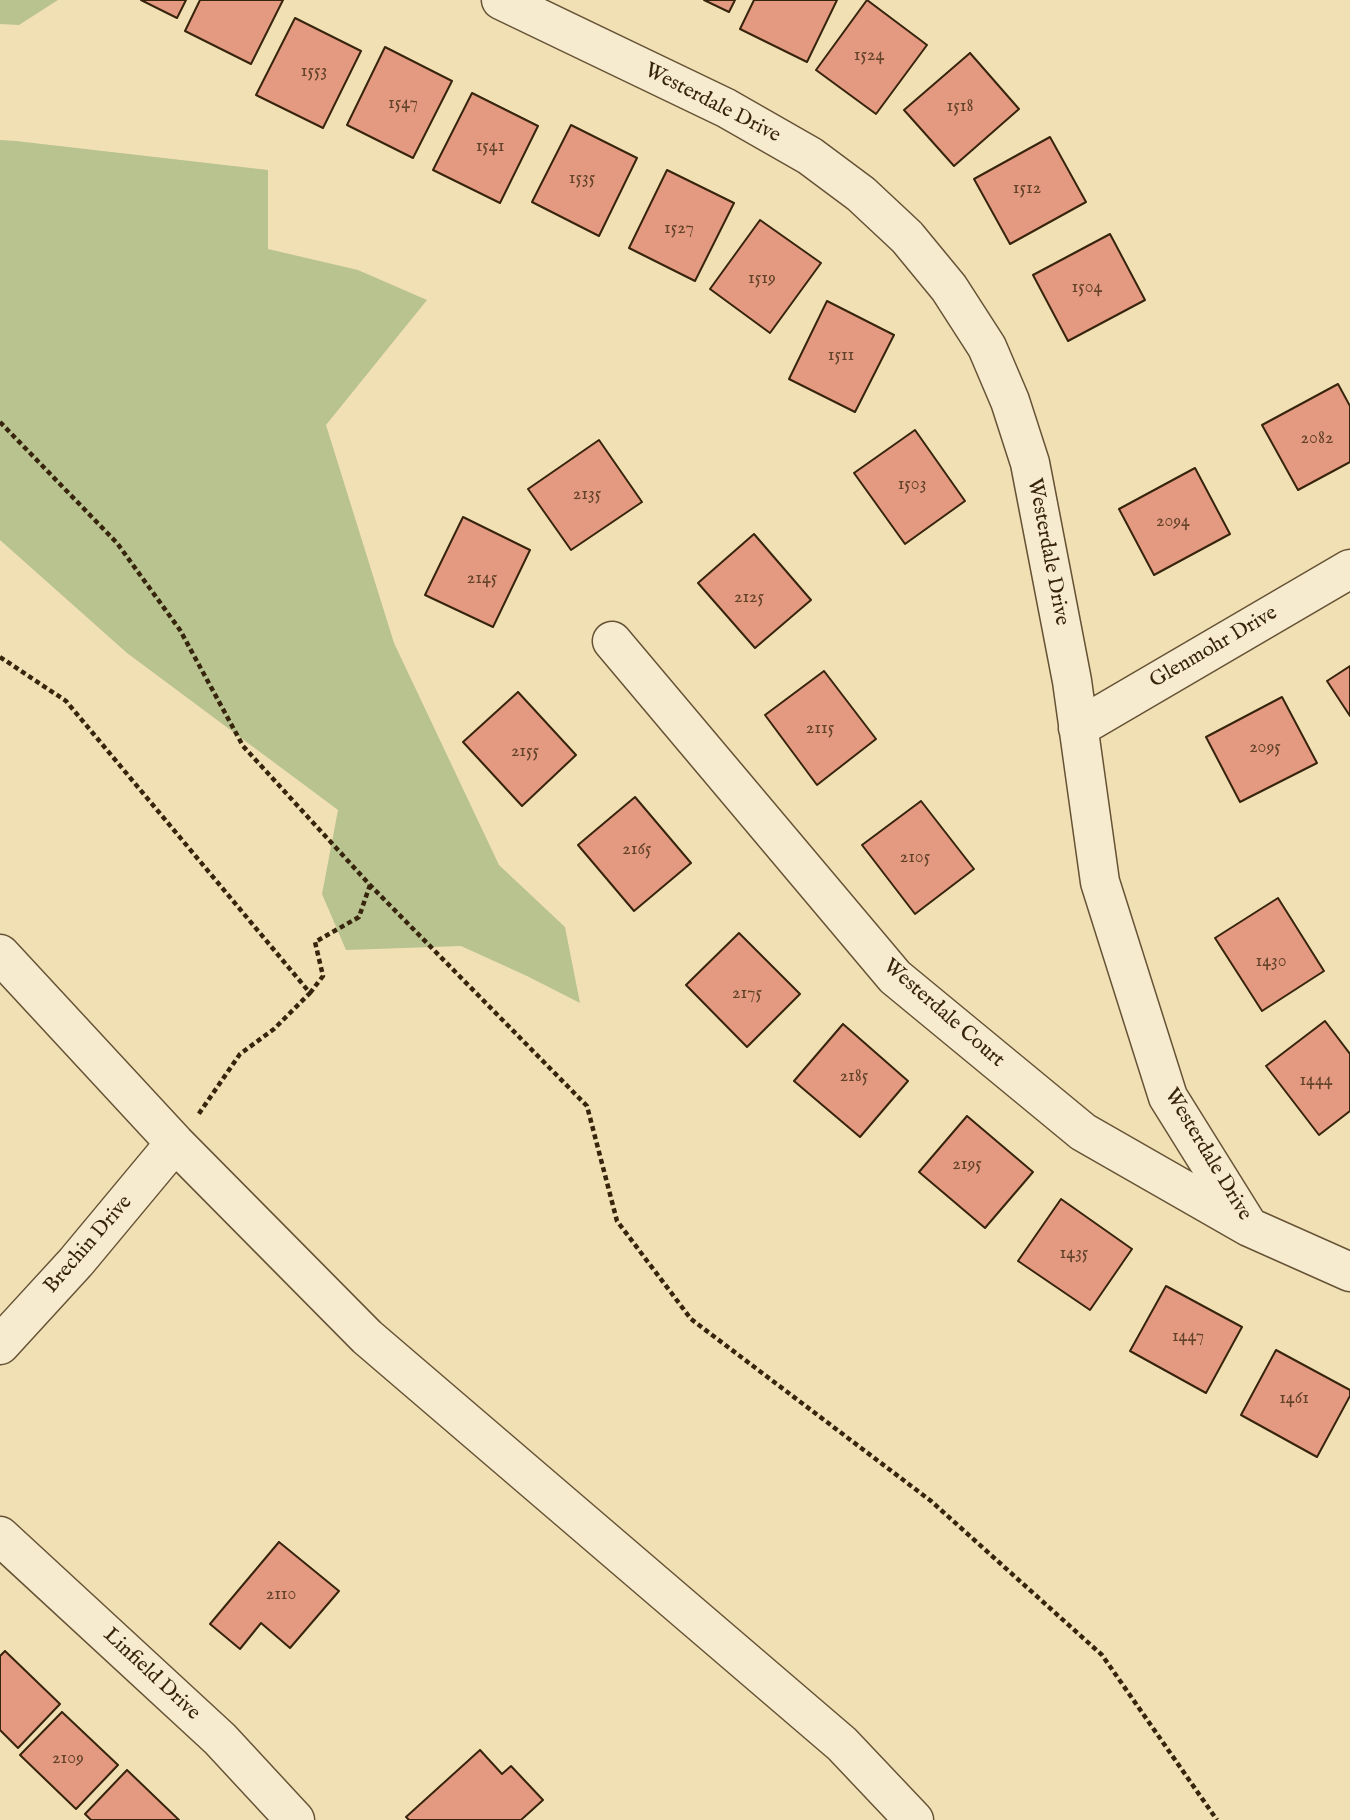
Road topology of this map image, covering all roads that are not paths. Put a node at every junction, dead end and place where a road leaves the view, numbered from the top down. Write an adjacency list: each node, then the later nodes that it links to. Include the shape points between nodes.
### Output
1 (501, 0): 4 (street, Westerdale Drive, via 726,108 810,156 880,211 949,288 987,347 1030,463)
2 (1350, 569): 4 (street, Glenmohr Drive)
3 (612, 641): 7 (street, Westerdale Court, via 895,977 1083,1132)
4 (1079, 728): 7 (street, Westerdale Drive, via 1100,882 1168,1097)
5 (0, 954): 6 (street)
6 (175, 1143): 9 (street, Brechin Drive); 12 (street, via 368,1338 842,1744)
7 (1249, 1227): 8 (street, Westerdale Drive)
8 (1350, 1272)
9 (0, 1345)
10 (0, 1536): 11 (street, Linfield Drive, via 220,1739)
11 (295, 1820)
12 (914, 1820)

